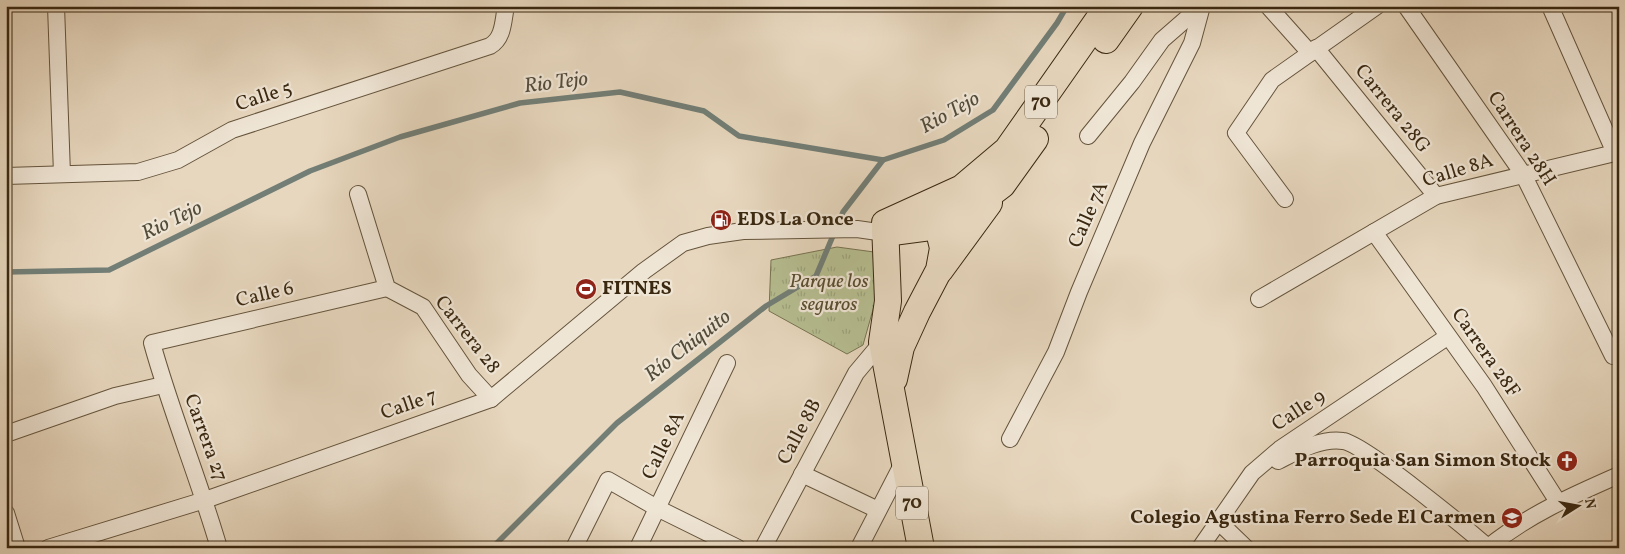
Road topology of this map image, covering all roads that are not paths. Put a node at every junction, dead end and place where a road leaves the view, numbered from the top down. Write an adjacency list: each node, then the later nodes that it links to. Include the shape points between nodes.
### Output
1 (56, 6): 13 (street)
2 (506, 6): 13 (street, Calle 5, via 500,36 490,46 232,130 178,160 138,172)
3 (1108, 6): 20 (main road, 70, via 1007,150)
4 (1130, 6): 16 (main road, 70)
5 (1201, 6): 11 (street, via 1162,40); 35 (street, Calle 7A, via 1192,43 1142,143 1056,352)
6 (1268, 6): 10 (street, Carrera 28G)
7 (1377, 6): 10 (street)
8 (1406, 6): 14 (street, Carrera 28H)
9 (1550, 6): 12 (street)
10 (1313, 50): 18 (street, Carrera 28G); 19 (street, via 1272,80 1236,133)
11 (1088, 136)
12 (1617, 152): 14 (street, Calle 8A)
13 (62, 174): 15 (street, Calle 5)
14 (1523, 174): 18 (street, Calle 8A); 29 (street, Carrera 28H)
15 (6, 176)
16 (1002, 186): 20 (main road, 70, via 968,211); 23 (main road)
17 (358, 194): 24 (street)
18 (1436, 196): 22 (street, Calle 8A)
19 (1285, 199)
20 (935, 215): 21 (main road, 70); 23 (main road, 70, via 943,248)
21 (885, 228): 27 (main road, 70, via 888,301); 33 (street, Calle 7, via 743,232 683,243 644,271)
22 (1374, 232): 25 (street, Calle 8A); 26 (street, Carrera 28F)
23 (939, 270): 32 (main road, 70, via 901,347)
24 (387, 288): 28 (street, Calle 6); 33 (street, Carrera 28, via 423,307 469,375)
25 (1259, 299)
26 (1447, 337): 37 (street, Calle 9, via 1280,450); 41 (street, Carrera 28F, via 1489,394)
27 (882, 342): 32 (main road, 70); 38 (street, Calle 8B, via 856,374)
28 (152, 343): 31 (street, Carrera 27)
29 (1616, 355)
30 (727, 363): 42 (street, Calle 8A)
31 (163, 386): 34 (street, via 115,396); 40 (street, Carrera 27)
32 (892, 387): 36 (main road, 70)
33 (491, 399): 40 (street, Calle 7)
34 (6, 434)
35 (1010, 439)
36 (905, 459): 43 (street); 55 (main road, 70)
37 (1252, 473): 45 (street, Calle 9); 46 (street, via 1313,444 1344,441 1369,454)
38 (802, 474): 43 (street); 53 (street, Calle 8B)
39 (1619, 475): 41 (street)
40 (205, 500): 48 (street, Calle 7); 49 (street, Carrera 27)
41 (1558, 502): 46 (street, via 1517,524)
42 (657, 508): 50 (street, via 608,480); 51 (street, Calle 8A); 52 (street)
43 (878, 510): 54 (street)
44 (6, 513): 47 (street)
45 (1219, 522): 56 (street, Calle 9); 57 (street)
46 (1488, 547)
47 (17, 548)
48 (48, 548)
49 (219, 548)
50 (574, 548)
51 (638, 548)
52 (738, 548)
53 (763, 548)
54 (858, 548)
55 (921, 548)
56 (1200, 548)
57 (1246, 548)

